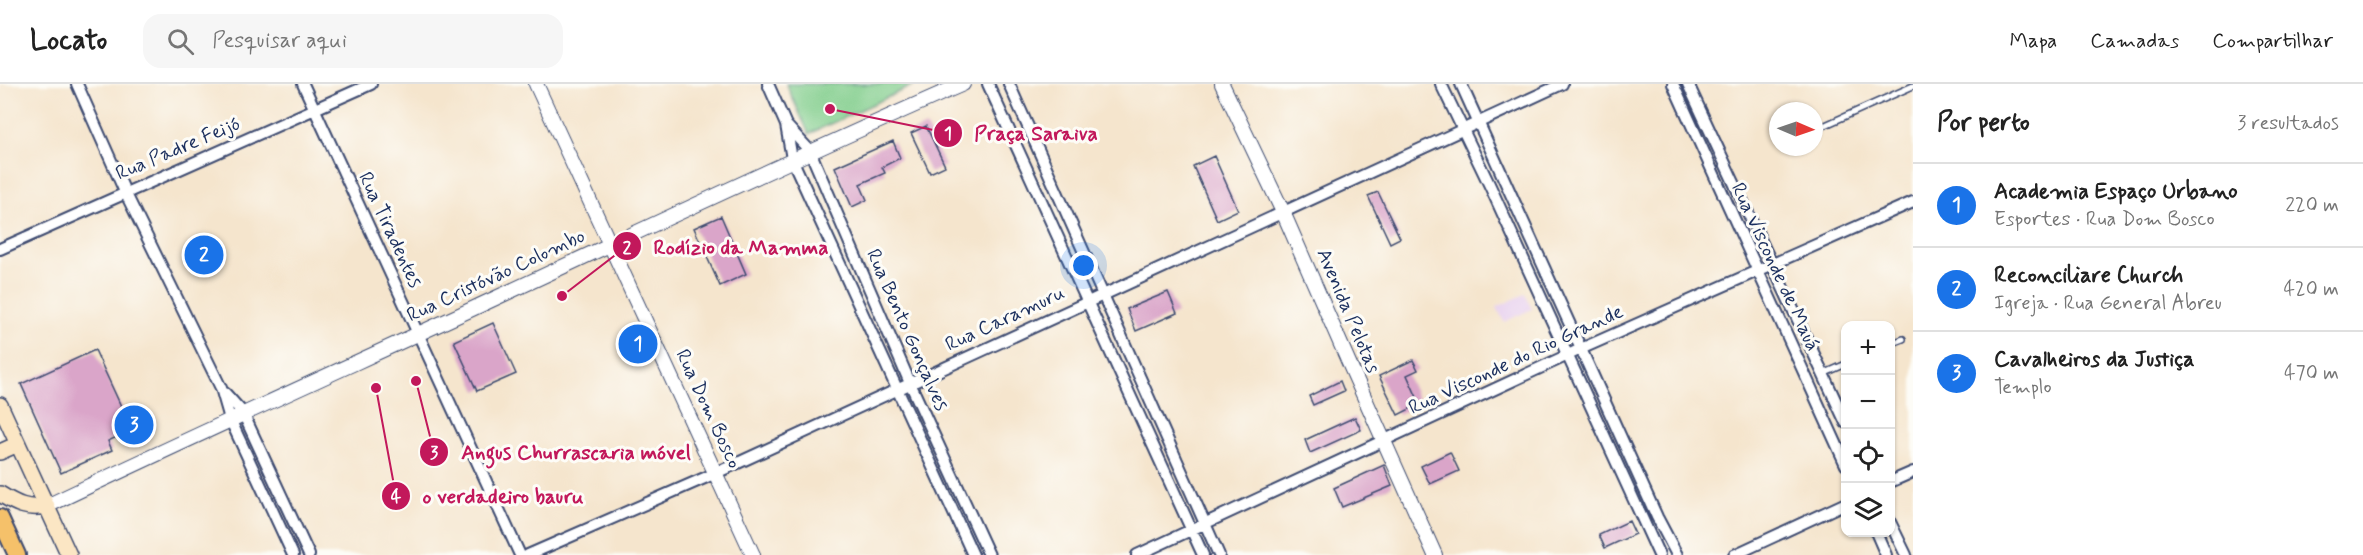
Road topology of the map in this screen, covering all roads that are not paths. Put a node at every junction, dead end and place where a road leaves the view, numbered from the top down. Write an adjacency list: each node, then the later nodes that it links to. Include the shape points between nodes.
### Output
1 (77, 84): 27 (street)
2 (303, 84): 16 (street, Rua Tiradentes)
3 (371, 84): 16 (street, Rua Padre Feijó)
4 (536, 84): 32 (street, Rua Dom Bosco)
5 (768, 84): 19 (street, Rua Bento Gonçalves)
6 (963, 84): 23 (street, Rua Cristóvão Colombo)
7 (988, 84): 31 (street)
8 (1009, 84): 30 (street)
9 (1222, 84): 29 (street, Avenida Pelotas)
10 (1441, 84): 22 (street)
11 (1461, 84): 17 (street)
12 (1562, 84): 17 (street, Rua Caramuru)
13 (1673, 84): 21 (street, Rua Visconde de Mauá)
14 (1689, 84): 18 (street, Rua Visconde de Mauá)
15 (1913, 86): 20 (lane)
16 (314, 110): 27 (street, Rua Padre Feijó); 40 (street, Rua Tiradentes)
17 (1479, 121): 22 (street, Rua Caramuru); 25 (street)
18 (1705, 121): 21 (street); 34 (street, Rua Visconde de Mauá)
19 (786, 125): 23 (street, Rua Bento Gonçalves); 24 (street, Rua Bento Gonçalves)
20 (1823, 126)
21 (1692, 127): 35 (street, Rua Visconde de Mauá)
22 (1463, 129): 26 (street); 29 (street, Rua Caramuru)
23 (810, 151): 24 (street, Rua Cristóvão Colombo); 48 (street, Rua Bento Gonçalves)
24 (792, 159): 32 (street, Rua Cristóvão Colombo); 50 (street, Rua Bento Gonçalves)
25 (1505, 179): 26 (street); 36 (street)
26 (1490, 186): 37 (street)
27 (124, 192): 33 (street, Rua Padre Feijó); 57 (street)
28 (1913, 202): 34 (street, Rua Visconde do Rio Grande)
29 (1283, 212): 38 (street, Rua Caramuru); 58 (street, Avenida Pelotas)
30 (1073, 226): 31 (street); 38 (street)
31 (1056, 233): 39 (street)
32 (610, 245): 40 (street, Rua Cristóvão Colombo); 65 (street, Rua Dom Bosco)
33 (0, 249)
34 (1772, 264): 35 (street, Rua Visconde do Rio Grande); 46 (street, Rua Visconde de Mauá)
35 (1757, 271): 43 (street, Rua Visconde do Rio Grande); 52 (street, Rua Visconde de Mauá)
36 (1548, 275): 37 (street); 43 (street)
37 (1534, 282): 44 (street)
38 (1102, 294): 39 (street, Rua Caramuru); 47 (street)
39 (1088, 300): 48 (street, Rua Caramuru); 49 (street)
40 (418, 334): 57 (street, Rua Cristóvão Colombo); 85 (street, Rua Tiradentes)
41 (1903, 339): 42 (lane)
42 (1895, 342)
43 (1582, 348): 44 (street, Rua Visconde do Rio Grande); 53 (street)
44 (1568, 355): 55 (street); 58 (street, Rua Visconde do Rio Grande)
45 (1841, 366): 46 (lane)
46 (1823, 374): 51 (street, Rua Visconde de Mauá)
47 (1140, 381): 49 (street); 75 (street)
48 (910, 383): 50 (street, Rua Caramuru); 78 (street, Rua Bento Gonçalves)
49 (1127, 388): 76 (street)
50 (896, 389): 65 (street, Rua Caramuru); 80 (street, Rua Bento Gonçalves)
51 (1831, 390): 52 (street); 56 (street, Rua Visconde de Mauá)
52 (1816, 398): 61 (street, Rua Visconde de Mauá)
53 (1608, 404): 55 (street); 62 (street)
54 (0, 405): 59 (main road)
55 (1594, 410): 63 (street)
56 (1841, 414)
57 (236, 416): 71 (street, Rua Cristóvão Colombo); 83 (street); 84 (street)
58 (1383, 441): 75 (street, Rua Visconde do Rio Grande); 93 (street, Avenida Pelotas)
59 (18, 444): 60 (main road); 71 (main road)
60 (0, 452)
61 (1841, 456)
62 (1634, 462): 63 (street); 67 (street)
63 (1619, 468): 68 (street)
64 (1913, 472): 66 (street)
65 (716, 473): 86 (street, Rua Caramuru); 87 (street, Rua Dom Bosco)
66 (1895, 480)
67 (1644, 486): 68 (street); 72 (street)
68 (1630, 493): 74 (street)
69 (0, 494): 71 (main road, via 18,505)
70 (1841, 505): 96 (street)
71 (47, 506): 82 (main road)
72 (1657, 517): 74 (street); 95 (street)
73 (0, 518): 81 (main road)
74 (1644, 523): 94 (street)
75 (1205, 524): 76 (street, Rua Visconde do Rio Grande); 92 (street)
76 (1192, 530): 90 (street, Rua Visconde do Rio Grande); 91 (street)
77 (1895, 532): 98 (street)
78 (979, 534): 80 (street); 89 (street, Rua Bento Gonçalves)
79 (1878, 537): 97 (street)
80 (967, 540): 88 (street, Rua Bento Gonçalves)
81 (17, 555)
82 (69, 555)
83 (293, 555)
84 (309, 555)
85 (520, 555)
86 (528, 555)
87 (753, 555)
88 (973, 555)
89 (989, 555)
90 (1137, 555)
91 (1203, 555)
92 (1219, 555)
93 (1435, 555)
94 (1659, 555)
95 (1677, 555)
96 (1734, 555)
97 (1886, 555)
98 (1906, 555)

